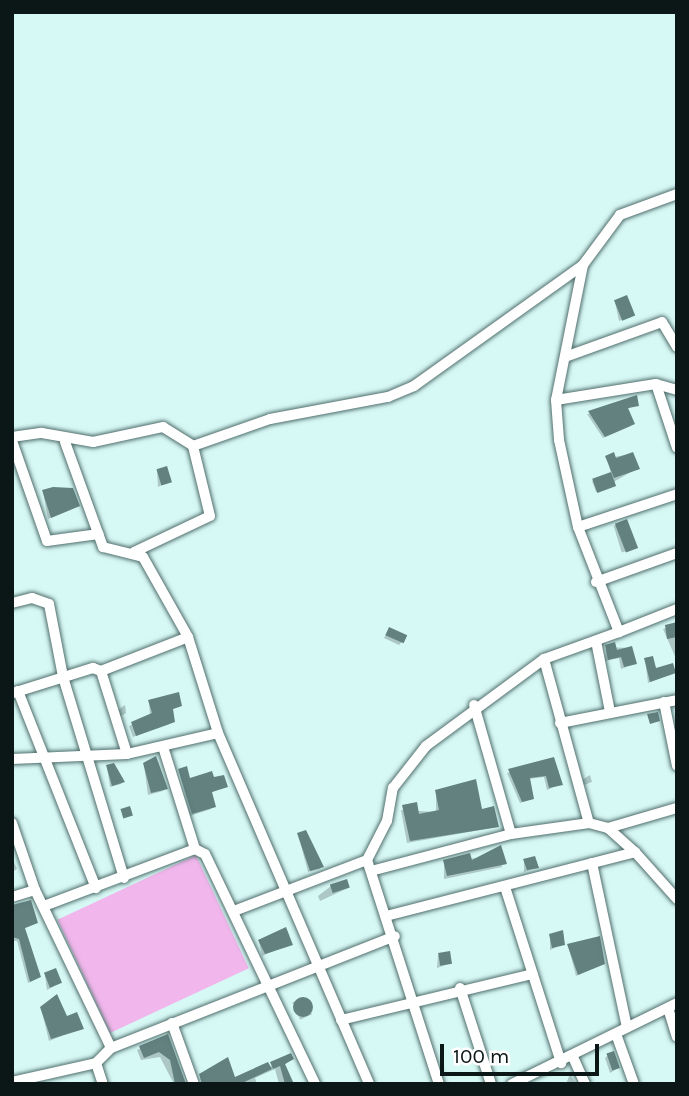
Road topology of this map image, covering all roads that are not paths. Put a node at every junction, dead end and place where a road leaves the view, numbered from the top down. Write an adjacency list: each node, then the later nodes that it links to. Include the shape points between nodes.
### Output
1 (677, 194): 2 (street, via 620,215)
2 (583, 265): 4 (street); 10 (street, via 414,386 357,406 271,419)
3 (677, 346): 4 (street, via 662,322)
4 (565, 357): 7 (street)
5 (656, 384): 6 (street); 7 (street); 11 (street)
6 (677, 390)
7 (556, 400): 13 (street)
8 (12, 439): 9 (street, via 42,433); 14 (street, via 47,541)
9 (65, 442): 10 (street, via 163,427); 14 (street)
10 (193, 446): 15 (street, via 210,516)
11 (677, 448)
12 (677, 494): 13 (street)
13 (578, 527): 17 (street)
14 (99, 534): 15 (street, via 109,552)
15 (134, 552): 21 (street, via 154,575)
16 (677, 552): 17 (street)
17 (596, 582): 20 (street)
18 (12, 603): 25 (street, via 33,598 49,604)
19 (677, 609): 20 (street)
20 (619, 632): 22 (street)
21 (188, 637): 24 (street); 32 (street)
22 (596, 640): 23 (street); 30 (street)
23 (544, 659): 29 (street); 31 (street)
24 (101, 671): 25 (street); 34 (street)
25 (63, 677): 26 (street); 36 (street)
26 (15, 692): 35 (street)
27 (677, 700): 28 (street)
28 (664, 702): 30 (street); 38 (street)
29 (474, 705): 43 (street); 47 (street, via 426,746 393,788 387,821)
30 (610, 712): 31 (street)
31 (560, 723): 41 (street)
32 (218, 733): 33 (street); 51 (street)
33 (164, 750): 34 (street); 44 (street)
34 (127, 754): 36 (street)
35 (48, 755): 36 (street); 37 (street); 50 (street)
36 (85, 755): 48 (street)
37 (12, 759)
38 (677, 766)
39 (677, 808): 42 (street)
40 (12, 823): 52 (street)
41 (589, 823): 42 (street); 43 (street)
42 (608, 828): 45 (street)
43 (511, 834): 47 (street)
44 (195, 849): 48 (street); 56 (street, via 205,854)
45 (635, 852): 46 (street); 54 (street)
46 (592, 863): 49 (street); 67 (street)
47 (369, 866): 51 (street); 57 (street)
48 (124, 878): 50 (street)
49 (505, 887): 57 (street); 60 (street)
50 (96, 888): 55 (street)
51 (285, 888): 56 (street); 59 (street)
52 (35, 890): 53 (street); 55 (street)
53 (12, 897)
54 (677, 899)
55 (44, 906): 70 (street)
56 (234, 911): 61 (street)
57 (390, 915): 58 (street)
58 (395, 936): 59 (street); 63 (street)
59 (316, 965): 61 (street); 65 (street)
60 (533, 974): 62 (street); 73 (street)
61 (267, 985): 66 (street); 77 (street)
62 (460, 988): 63 (street); 80 (street)
63 (411, 1002): 65 (street); 79 (street)
64 (672, 1006): 67 (street); 69 (street)
65 (341, 1020): 78 (street)
66 (172, 1023): 70 (street); 76 (street)
67 (627, 1027): 68 (street)
68 (616, 1034): 71 (street); 83 (street)
69 (677, 1037)
70 (111, 1048): 72 (street)
71 (573, 1057): 73 (street); 82 (street)
72 (96, 1063): 74 (street); 75 (street)
73 (561, 1063): 81 (street)
74 (13, 1082)
75 (103, 1084)
76 (194, 1084)
77 (315, 1084)
78 (369, 1084)
79 (439, 1084)
80 (491, 1084)
81 (512, 1084)
82 (584, 1084)
83 (634, 1084)

